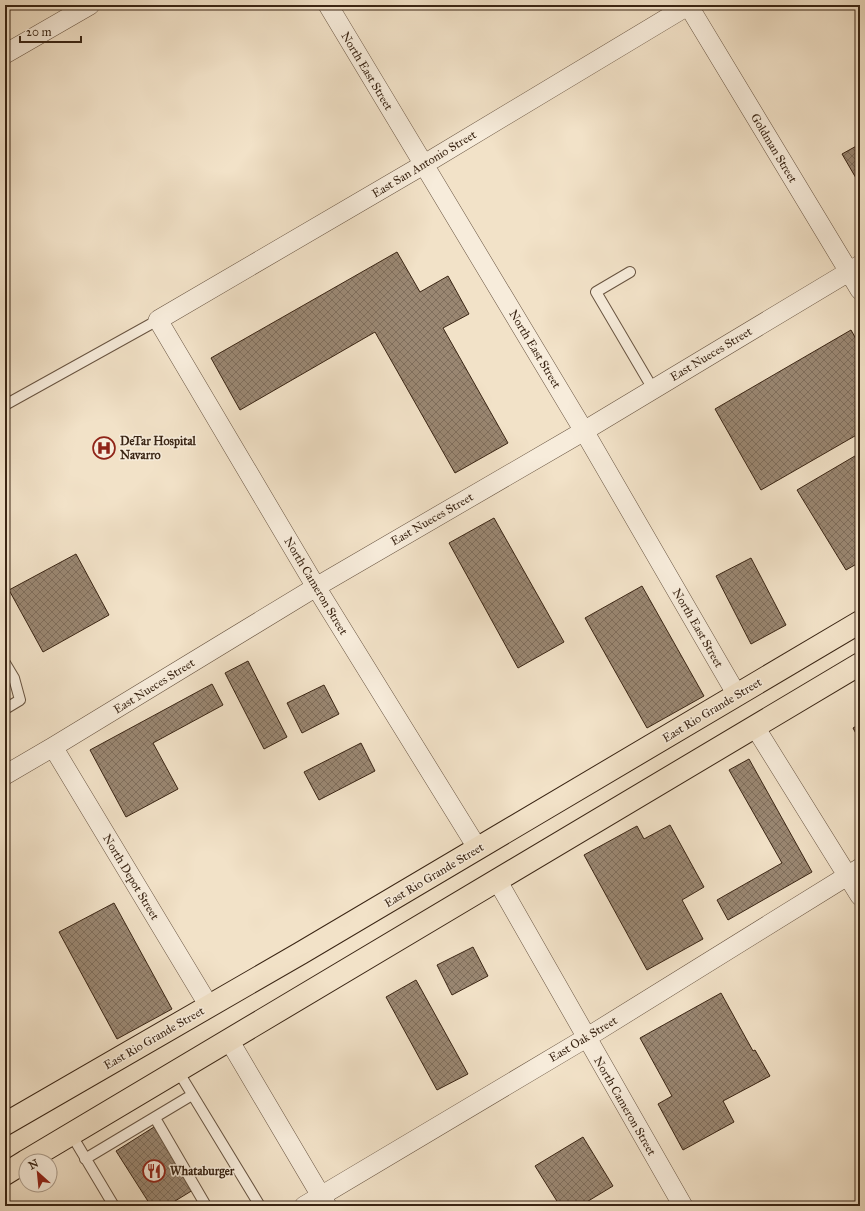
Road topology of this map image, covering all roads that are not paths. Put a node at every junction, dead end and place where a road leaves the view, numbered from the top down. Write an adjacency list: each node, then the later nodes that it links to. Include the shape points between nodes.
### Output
1 (90, 5): 4 (street)
2 (328, 5): 5 (street, North East Street)
3 (688, 5): 5 (street, East San Antonio Street); 6 (street, Goldman Street)
4 (5, 54)
5 (423, 165): 9 (street, East San Antonio Street); 12 (street, North East Street)
6 (854, 268): 8 (street, Goldman Street); 10 (street, East Nueces Street)
7 (630, 272): 10 (lane, via 596,292)
8 (860, 290)
9 (158, 320): 11 (lane); 13 (street, North Cameron Street)
10 (653, 389): 12 (street, East Nueces Street)
11 (5, 405)
12 (584, 431): 13 (street, East Nueces Street); 17 (street, North East Street)
13 (316, 587): 20 (street, East Nueces Street); 22 (street, North Cameron Street)
14 (860, 622): 17 (main road, East Rio Grande Street)
15 (5, 663): 18 (lane, via 14,678 20,700)
16 (860, 664): 19 (main road)
17 (737, 695): 22 (main road, East Rio Grande Street)
18 (5, 709)
19 (755, 726): 23 (street); 24 (main road)
20 (54, 748): 21 (street, East Nueces Street); 26 (street, North Depot Street)
21 (5, 776)
22 (478, 849): 26 (main road, East Rio Grande Street)
23 (854, 871): 25 (street); 27 (street, East Oak Street)
24 (497, 880): 27 (street, North Cameron Street); 28 (main road)
25 (860, 896)
26 (209, 1006): 32 (main road, East Rio Grande Street)
27 (586, 1038): 38 (street, East Oak Street); 43 (street, North Cameron Street)
28 (229, 1040): 29 (main road); 38 (street)
29 (178, 1071): 30 (lane); 33 (main road)
30 (192, 1095): 31 (lane); 41 (lane)
31 (155, 1118): 35 (lane); 40 (lane)
32 (5, 1124)
33 (71, 1134): 34 (main road); 35 (lane)
34 (39, 1153)
35 (85, 1159): 39 (lane)
36 (18, 1166): 37 (main road)
37 (5, 1174)
38 (324, 1201): 42 (street, East Oak Street)
39 (114, 1206)
40 (204, 1206)
41 (260, 1206)
42 (304, 1206)
43 (683, 1206)

